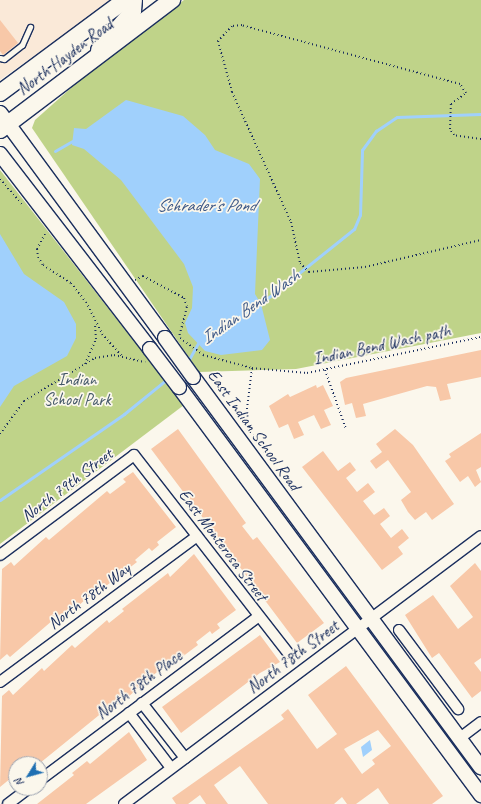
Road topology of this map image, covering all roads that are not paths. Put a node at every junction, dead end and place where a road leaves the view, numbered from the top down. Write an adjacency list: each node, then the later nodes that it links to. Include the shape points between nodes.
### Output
1 (125, 0): 7 (main road, North Hayden Road)
2 (134, 0): 6 (main road, via 133,11)
3 (172, 0): 6 (main road, North Hayden Road)
4 (30, 27): 5 (lane, via 18,49 4,59)
5 (0, 58)
6 (88, 64): 8 (main road, North Hayden Road)
7 (0, 93)
8 (3, 122): 15 (main road, East Indian School Road, bridge, via 29,152 128,284 174,338 193,377)
9 (0, 154): 16 (main road, East Indian School Road, bridge, via 148,355 179,387)
10 (134, 455): 11 (street, East Monterosa Street); 13 (street, North 79th Street)
11 (197, 536): 14 (street, East Monterosa Street); 21 (street, North 78th Way)
12 (481, 536): 15 (street, North 78th Street)
13 (0, 555)
14 (258, 617): 18 (street, East Monterosa Street); 23 (street, North 78th Place)
15 (370, 618): 16 (street, North 78th Street); 20 (main road, East Indian School Road)
16 (357, 628): 29 (street, North 78th Street); 33 (main road, East Indian School Road)
17 (399, 630): 19 (street)
18 (288, 653)
19 (418, 656): 20 (street); 22 (street)
20 (406, 665): 25 (main road, East Indian School Road)
21 (0, 682)
22 (451, 700): 24 (street); 25 (street)
23 (142, 703): 26 (street, North 78th Place); 29 (street)
24 (458, 709)
25 (438, 710): 28 (main road, East Indian School Road)
26 (129, 713): 31 (street); 32 (street, North 78th Place)
27 (481, 722): 28 (street)
28 (460, 738): 30 (main road, East Indian School Road)
29 (185, 758): 31 (street, North 78th Street)
30 (481, 767)
31 (171, 768): 36 (street, North 78th Street)
32 (48, 774)
33 (481, 795)
34 (18, 796): 35 (street)
35 (8, 804)
36 (124, 804)

